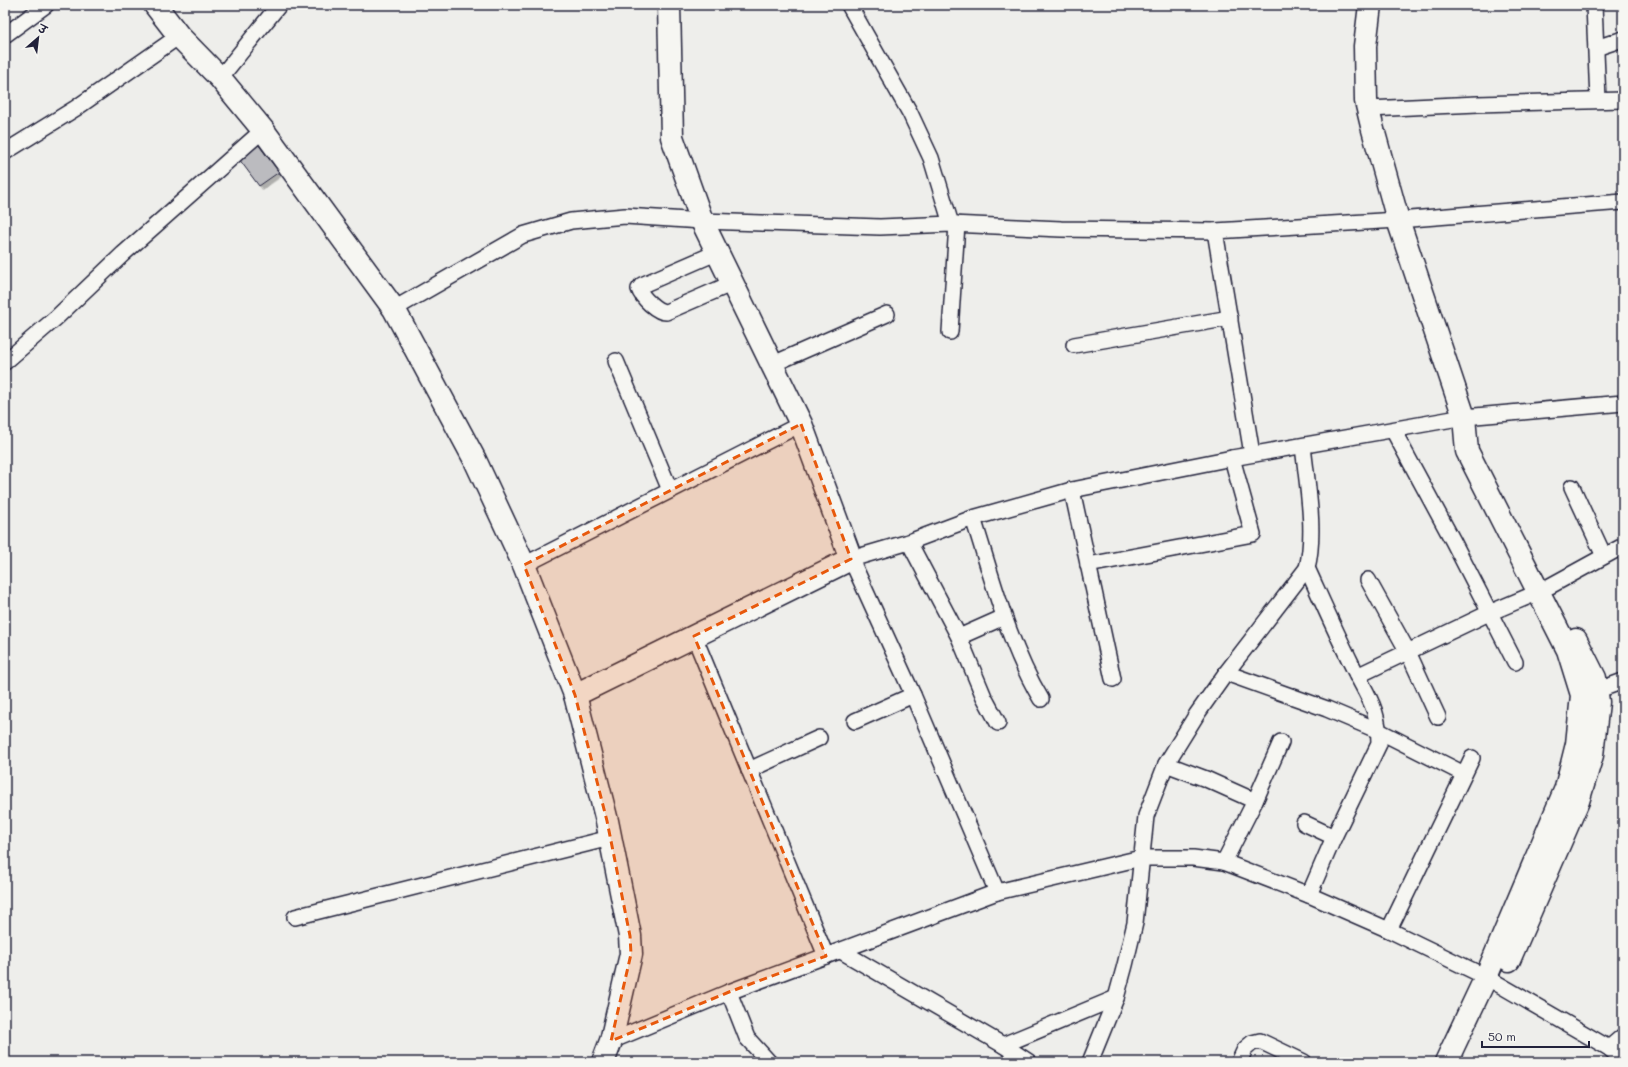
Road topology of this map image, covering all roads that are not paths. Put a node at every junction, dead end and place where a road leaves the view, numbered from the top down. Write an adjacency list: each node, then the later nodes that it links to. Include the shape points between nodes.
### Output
1 (46, 5): 8 (street)
2 (155, 5): 9 (street)
3 (669, 5): 20 (street, via 672,136)
4 (850, 5): 21 (street, via 910,113 931,158)
5 (1370, 5): 15 (street, via 1365,46)
6 (1594, 5): 11 (street)
7 (273, 8): 12 (street)
8 (5, 35)
9 (179, 36): 12 (street); 17 (street, via 76,108)
10 (1623, 39): 11 (street)
11 (1596, 48): 13 (street)
12 (220, 78): 16 (street)
13 (1598, 100): 14 (street); 15 (street)
14 (1623, 100)
15 (1368, 109): 19 (street)
16 (263, 130): 25 (street); 31 (street)
17 (5, 152)
18 (1623, 202): 19 (street)
19 (1398, 220): 22 (street); 34 (street)
20 (702, 221): 21 (street, via 880,227); 23 (street); 25 (street, via 625,216 571,221 523,235)
21 (954, 224): 22 (street, via 1061,229); 28 (street)
22 (1215, 231): 27 (street)
23 (718, 252): 24 (street); 24 (street, via 642,285 640,293 654,307 666,312)
24 (733, 283): 32 (street)
25 (394, 309): 48 (street, via 475,460)
26 (887, 314): 32 (street)
27 (1230, 318): 29 (street); 38 (street)
28 (950, 332)
29 (1074, 345)
30 (616, 361): 41 (street)
31 (5, 362)
32 (773, 364): 35 (street)
33 (1623, 403): 34 (street)
34 (1464, 418): 36 (street); 52 (street, via 1467,451)
35 (801, 424): 41 (street); 47 (street)
36 (1393, 430): 37 (street); 53 (street)
37 (1303, 446): 38 (street); 50 (street, via 1310,520)
38 (1252, 454): 39 (street)
39 (1232, 458): 42 (street); 49 (street, via 1253,534)
40 (1572, 487): 46 (street)
41 (670, 490): 48 (street)
42 (1072, 490): 43 (street); 49 (street)
43 (973, 518): 44 (street); 54 (street)
44 (910, 542): 47 (street); 56 (street)
45 (1623, 546): 46 (street)
46 (1604, 556): 52 (street)
47 (851, 559): 55 (street); 65 (street)
48 (524, 565): 64 (street)
49 (1088, 565): 61 (street)
50 (1307, 568): 59 (street); 60 (street)
51 (1368, 580): 57 (street)
52 (1545, 590): 53 (street); 63 (street, via 1595,678); 73 (street, via 1582,694 1577,744)
53 (1489, 613): 57 (street); 58 (street)
54 (1004, 617): 56 (street); 66 (street, via 1032,685)
55 (694, 636): 64 (street); 76 (street)
56 (959, 637): 69 (street, via 984,697)
57 (1408, 652): 60 (street); 67 (street)
58 (1515, 662)
59 (1226, 673): 70 (street, via 1327,709); 75 (street)
60 (1357, 676): 70 (street, via 1377,714)
61 (1113, 679)
62 (1623, 680): 63 (street)
63 (1596, 691): 73 (street, via 1598,702)
64 (575, 695): 81 (street)
65 (913, 695): 68 (street); 84 (street)
66 (1041, 699)
67 (1438, 717)
68 (855, 721)
69 (998, 723)
70 (1379, 731): 77 (street); 80 (street, via 1379,744)
71 (819, 738): 76 (street)
72 (1281, 742): 78 (street)
73 (1583, 756): 90 (street, via 1566,788)
74 (1472, 758): 77 (street)
75 (1166, 764): 78 (street); 82 (street, via 1146,816)
76 (749, 770): 89 (street)
77 (1464, 774): 87 (street)
78 (1255, 801): 83 (street)
79 (1304, 823): 80 (street)
80 (1334, 837): 85 (street)
81 (610, 838): 86 (street); 94 (street, via 630,936 631,954)
82 (1141, 858): 83 (street, via 1193,858); 84 (street); 92 (street, via 1135,923)
83 (1224, 862): 85 (street)
84 (997, 892): 88 (street)
85 (1309, 895): 87 (street)
86 (295, 917)
87 (1389, 930): 90 (street)
88 (841, 951): 89 (street); 95 (street)
89 (826, 956): 91 (street)
90 (1492, 981): 96 (street); 104 (street); 105 (street)
91 (729, 992): 94 (street); 99 (street, via 747,1038)
92 (1116, 998): 95 (street); 101 (street)
93 (1623, 1036): 96 (street)
94 (611, 1041): 98 (street)
95 (1003, 1045): 100 (street)
96 (1609, 1048): 97 (street)
97 (1623, 1060)
98 (604, 1062)
99 (769, 1062)
100 (1029, 1062)
101 (1090, 1062)
102 (1239, 1062): 103 (street, via 1249,1046 1260,1041)
103 (1304, 1062)
104 (1446, 1062)
105 (1463, 1062)

